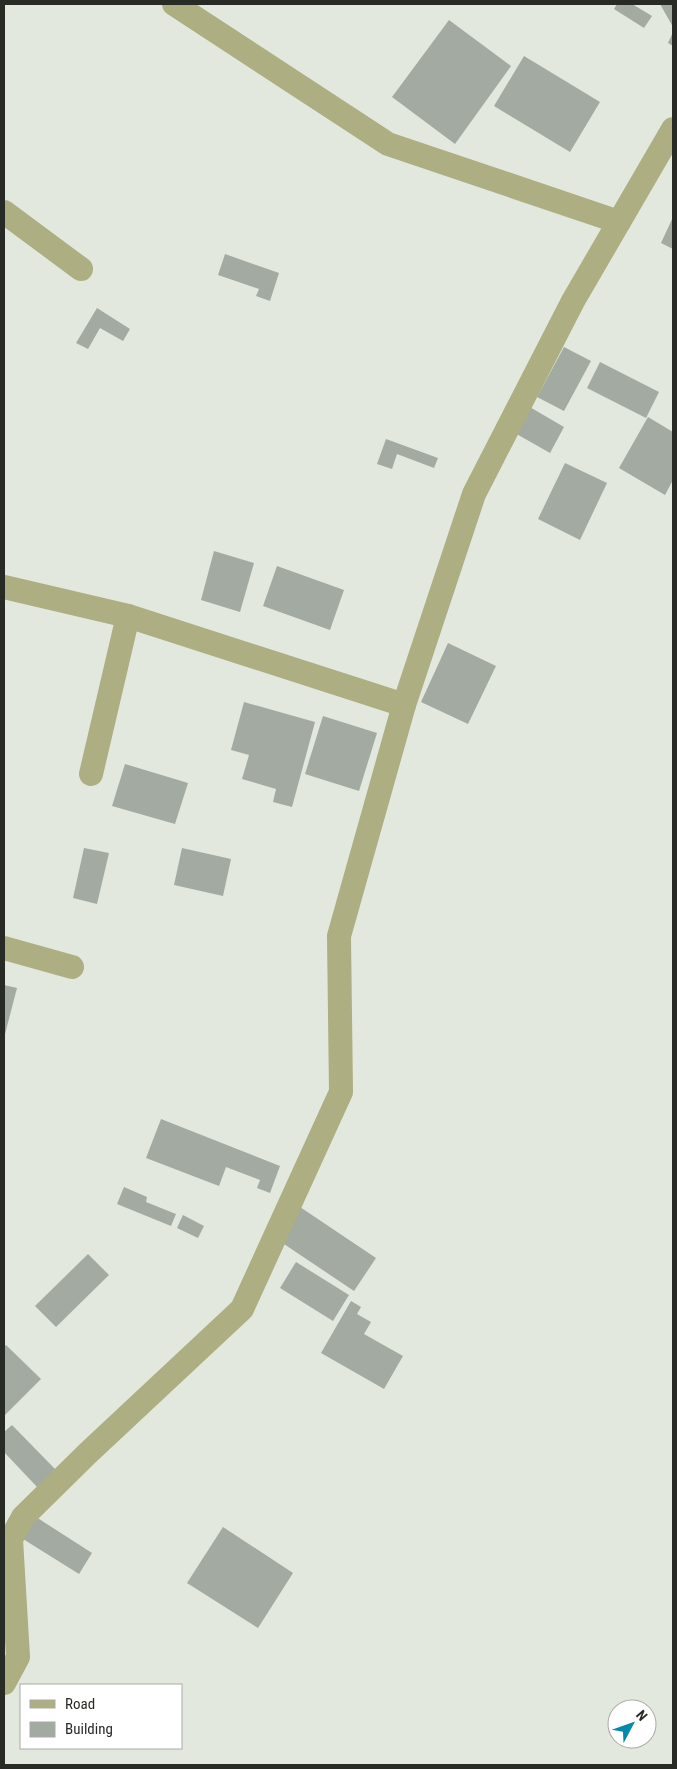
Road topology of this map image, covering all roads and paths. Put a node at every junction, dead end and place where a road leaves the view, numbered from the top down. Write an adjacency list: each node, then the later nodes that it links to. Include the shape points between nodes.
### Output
1 (174, 4): 4 (street, via 388,144)
2 (673, 129): 4 (street)
3 (4, 212): 5 (street)
4 (619, 222): 8 (street, via 573,301 474,494)
5 (81, 269)
6 (4, 587): 7 (street)
7 (128, 616): 8 (street); 9 (street)
8 (404, 705): 12 (street, via 339,936 341,1092 242,1309 23,1517 11,1539)
9 (90, 774)
10 (4, 948): 11 (street)
11 (72, 967)
12 (11, 1653): 13 (street)
13 (4, 1683)

